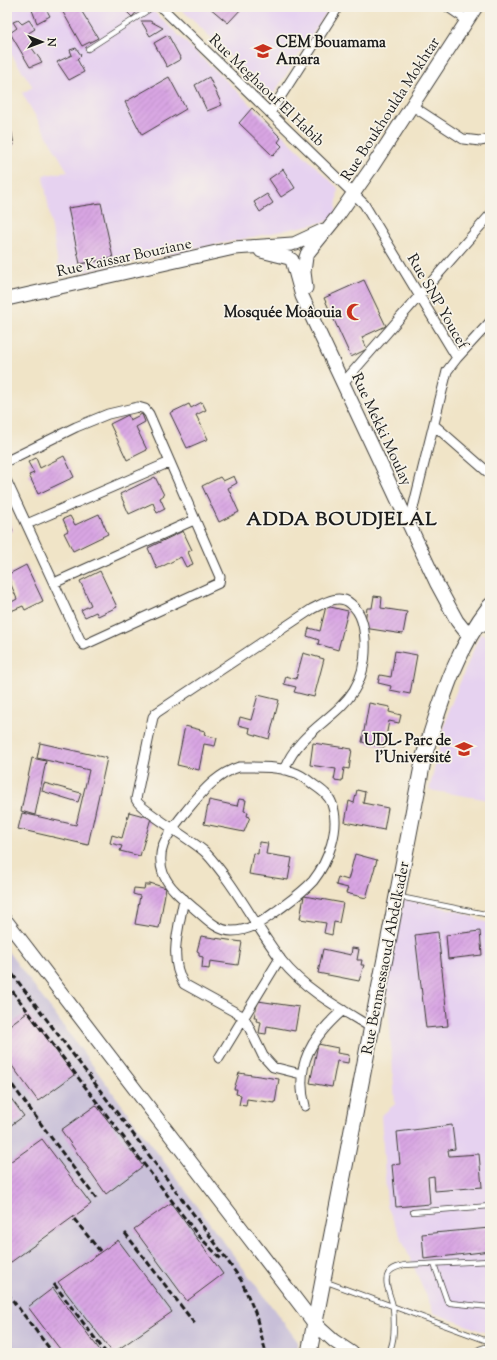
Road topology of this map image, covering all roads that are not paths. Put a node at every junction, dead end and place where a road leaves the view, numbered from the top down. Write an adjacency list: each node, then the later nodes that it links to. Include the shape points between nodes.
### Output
1 (153, 7): 7 (lane)
2 (161, 7): 9 (street, Rue Meghaouf El Habib)
3 (338, 7): 9 (street)
4 (448, 7): 6 (street)
5 (476, 7): 6 (street, Rue Boukhoulda Mokhtar)
6 (467, 20): 8 (street, Rue Boukhoulda Mokhtar)
7 (88, 49)
8 (411, 105): 10 (street, via 463,139); 11 (street, Rue Boukhoulda Mokhtar)
9 (270, 113): 11 (street, Rue Meghaouf El Habib)
10 (490, 139)
11 (353, 193): 13 (street, Rue Boukhoulda Mokhtar); 18 (street, Rue SNP Youcef, via 368,210)
12 (490, 215): 18 (street)
13 (329, 227): 14 (street); 16 (street, Rue Boukhoulda Mokhtar)
14 (294, 243): 15 (street, Rue Kaissar Bouziane); 16 (street, via 304,246); 17 (street, via 288,251)
15 (248, 247): 17 (street); 19 (street, Rue Kaissar Bouziane)
16 (307, 256): 17 (street, via 300,262); 20 (street, via 304,277)
17 (291, 259): 20 (street, via 302,296)
18 (419, 297): 22 (street, Rue SNP Youcef); 23 (street)
19 (7, 299)
20 (310, 310): 23 (street, Rue Mekki Moulay)
21 (490, 322): 22 (street)
22 (457, 358): 24 (street, Rue SNP Youcef, via 448,368)
23 (343, 383): 31 (street, Rue Mekki Moulay)
24 (434, 425): 27 (street); 31 (street, Rue SNP Youcef)
25 (7, 461): 26 (street, via 91,420 138,407 145,409 149,414)
26 (170, 462): 29 (street); 30 (street)
27 (490, 474)
28 (7, 482): 30 (street)
29 (194, 520): 32 (street); 32 (street, via 220,577 218,585 86,645 80,640)
30 (27, 524): 32 (street)
31 (410, 524): 34 (street, Rue Mekki Moulay, via 457,621)
32 (54, 583)
33 (490, 606): 34 (main road, Rue Benmessaoud Abdelkader)
34 (478, 630): 37 (main road, Rue Benmessaoud Abdelkader, via 451,673 424,756)
35 (284, 770): 36 (street, via 239,767 229,770 212,782); 36 (street, via 293,751 305,737 341,709 356,686 365,654 365,638 359,613 346,600 335,599 312,609 154,715 136,802); 41 (street, via 299,774 328,796 333,809 334,832 326,860 312,882 300,894)
36 (174, 828): 38 (street, via 162,846 162,872 167,882); 41 (street, via 204,851)
37 (397, 896): 39 (lane); 45 (main road, Rue Benmessaoud Abdelkader)
38 (184, 899): 41 (street, via 221,929 242,930); 44 (street, via 176,945 175,963 178,975 192,990)
39 (490, 915)
40 (7, 922): 56 (street)
41 (257, 925): 42 (street)
42 (280, 958): 43 (street, via 300,980); 44 (street)
43 (343, 1010): 45 (street); 47 (street, via 317,1036 306,1055)
44 (244, 1017): 46 (street); 47 (street, via 263,1056 273,1067)
45 (372, 1028): 53 (main road, Rue Benmessaoud Abdelkader)
46 (219, 1058)
47 (301, 1074): 48 (street)
48 (305, 1106)
49 (490, 1206): 50 (lane)
50 (412, 1212)
51 (490, 1261): 52 (lane)
52 (434, 1264): 54 (lane, via 404,1265 394,1268 388,1274 387,1282); 55 (lane, via 447,1301)
53 (322, 1280): 54 (lane); 56 (main road, Rue Benmessaoud Abdelkader)
54 (393, 1307): 57 (lane); 61 (lane, via 393,1335)
55 (490, 1307)
56 (314, 1323): 59 (main road, Rue Benmessaoud Abdelkader); 60 (street)
57 (490, 1342)
58 (490, 1350): 62 (street)
59 (309, 1353)
60 (352, 1353)
61 (388, 1353)
62 (481, 1353)

